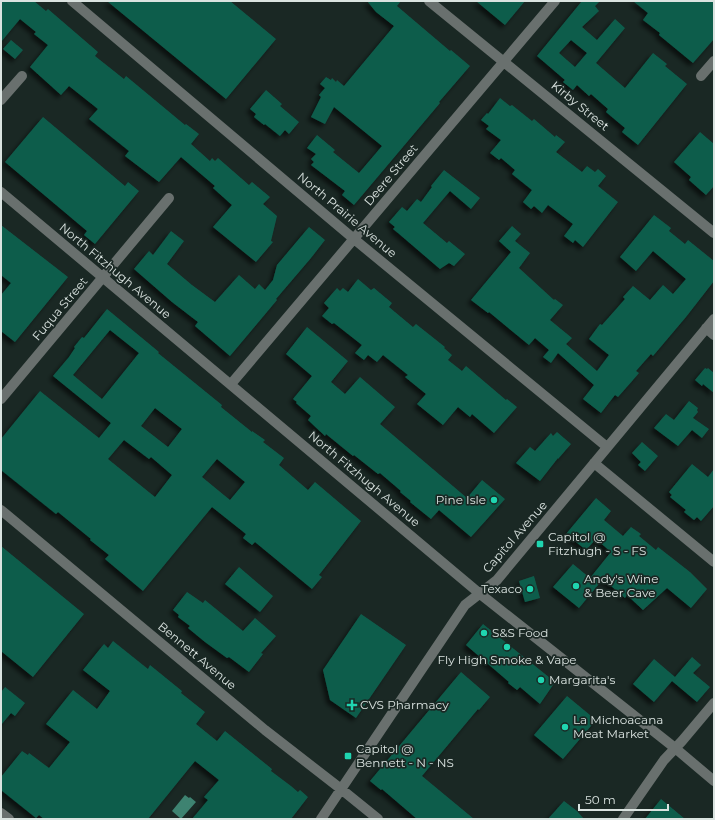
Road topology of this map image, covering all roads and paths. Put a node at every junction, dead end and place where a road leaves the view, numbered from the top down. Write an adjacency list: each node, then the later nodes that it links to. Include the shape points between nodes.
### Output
1 (72, 1): 12 (street, North Prairie Avenue)
2 (430, 1): 4 (street, Kirby Street)
3 (556, 1): 4 (street, Deere Street)
4 (505, 61): 11 (street, Kirby Street); 12 (street, Deere Street)
5 (714, 61): 7 (street)
6 (22, 76): 8 (street)
7 (701, 76)
8 (1, 100)
9 (1, 192): 13 (street, North Fitzhugh Avenue)
10 (169, 198): 13 (street, Fuqua Street)
11 (714, 233)
12 (354, 239): 17 (street, Deere Street); 19 (street, North Prairie Avenue)
13 (103, 278): 17 (street, North Fitzhugh Avenue); 18 (street, Fuqua Street)
14 (714, 319): 15 (street, Capitol Avenue)
15 (706, 328): 16 (street); 19 (street, Capitol Avenue)
16 (714, 335)
17 (230, 384): 23 (street, North Fitzhugh Avenue)
18 (1, 399)
19 (607, 447): 20 (street, Capitol Avenue)
20 (594, 463): 22 (street); 23 (street, Capitol Avenue, via 497,580)
21 (1, 510): 27 (street, Bennett Avenue, via 265,730)
22 (714, 562)
23 (479, 593): 25 (street, North Fitzhugh Avenue); 27 (street, Capitol Avenue, via 465,605)
24 (714, 703): 25 (street)
25 (675, 748): 26 (street, North Fitzhugh Avenue); 32 (street)
26 (714, 781)
27 (341, 788): 30 (street, Capitol Avenue); 31 (street, Bennett Avenue)
28 (1, 813): 29 (street)
29 (8, 819)
30 (321, 819)
31 (378, 819)
32 (623, 819)

